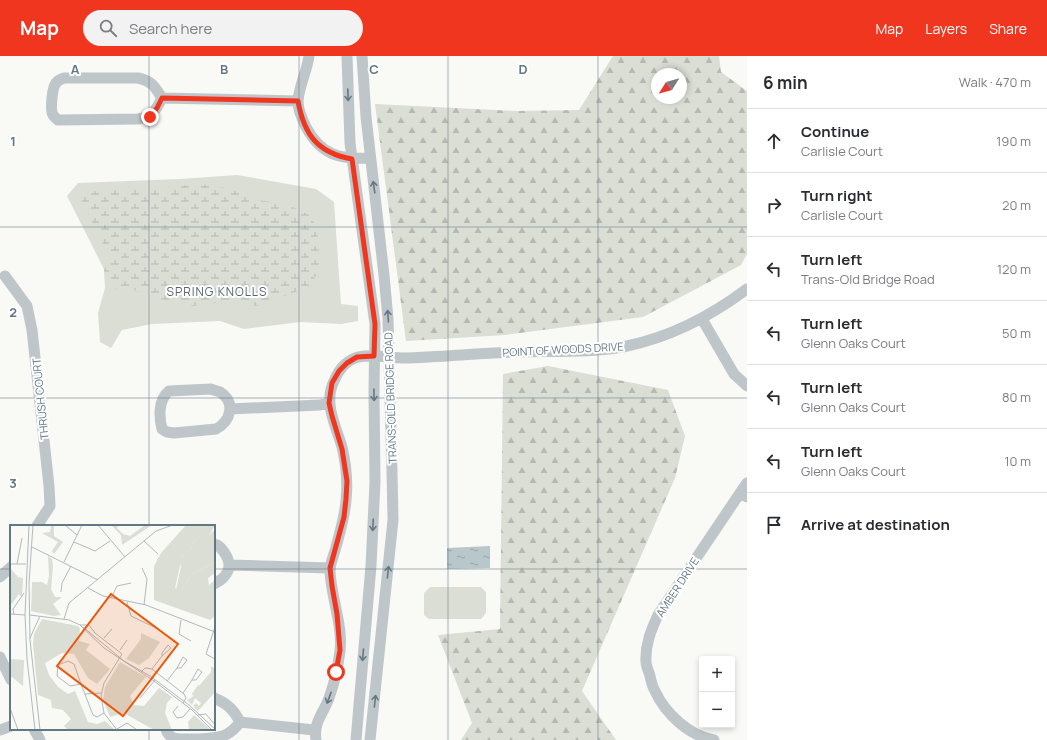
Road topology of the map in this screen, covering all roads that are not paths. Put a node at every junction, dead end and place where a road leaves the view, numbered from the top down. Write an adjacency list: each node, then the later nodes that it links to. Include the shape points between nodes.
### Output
1 (309, 56): 5 (street)
2 (347, 56): 7 (street, TRANS-OLD BRIDGE ROAD, one-way to 7)
3 (362, 56): 6 (street, TRANS-OLD BRIDGE ROAD)
4 (162, 98): 4 (street, via 148,80 64,78 55,84 52,111 58,120 138,120 150,117); 5 (street)
5 (298, 101): 7 (street, via 301,116 313,139 321,148 338,157)
6 (370, 158): 7 (street); 12 (street, TRANS-OLD BRIDGE ROAD, one-way to 6, via 384,275)
7 (352, 159): 11 (street, TRANS-OLD BRIDGE ROAD, via 375,324)
8 (5, 276): 18 (street, THRUSH COURT, via 26,306 32,330 50,506)
9 (747, 289): 10 (street, POINT OF WOODS DRIVE)
10 (702, 319): 12 (street, POINT OF WOODS DRIVE, via 658,338 625,346 586,350); 13 (street, via 734,374)
11 (374, 356): 12 (street, POINT OF WOODS DRIVE); 14 (street, POINT OF WOODS DRIVE, via 357,357 339,371 332,383); 35 (street, TRANS-OLD BRIDGE ROAD, one-way to 35, via 375,482 371,566)
12 (389, 357): 36 (street, TRANS-OLD BRIDGE ROAD, one-way to 12, via 393,520)
13 (747, 386)
14 (329, 403): 15 (street); 22 (street, via 342,449 347,481 344,517)
15 (230, 409): 15 (street, via 220,392 211,389 169,391 161,402 160,424 162,430 167,432 216,429 228,418)
16 (747, 483): 17 (street, AMBER DRIVE)
17 (744, 495): 37 (street, AMBER DRIVE, via 658,614 649,635 646,662 654,690 679,722 693,733)
18 (38, 525)
19 (215, 544): 20 (street, via 223,550)
20 (230, 565): 22 (street); 24 (street, via 226,574)
21 (10, 568): 23 (street)
22 (330, 568): 33 (street, one-way to 33, via 340,650 330,696)
23 (0, 577)
24 (215, 583)
25 (0, 656): 26 (street)
26 (10, 678)
27 (215, 698): 28 (street, via 224,702)
28 (240, 722): 32 (street, via 233,731 211,739 174,738); 33 (street)
29 (10, 726): 30 (street)
30 (0, 730)
31 (35, 730): 34 (street)
32 (166, 730)
33 (315, 735)
34 (40, 740)
35 (356, 740)
36 (370, 740)
37 (714, 740)

